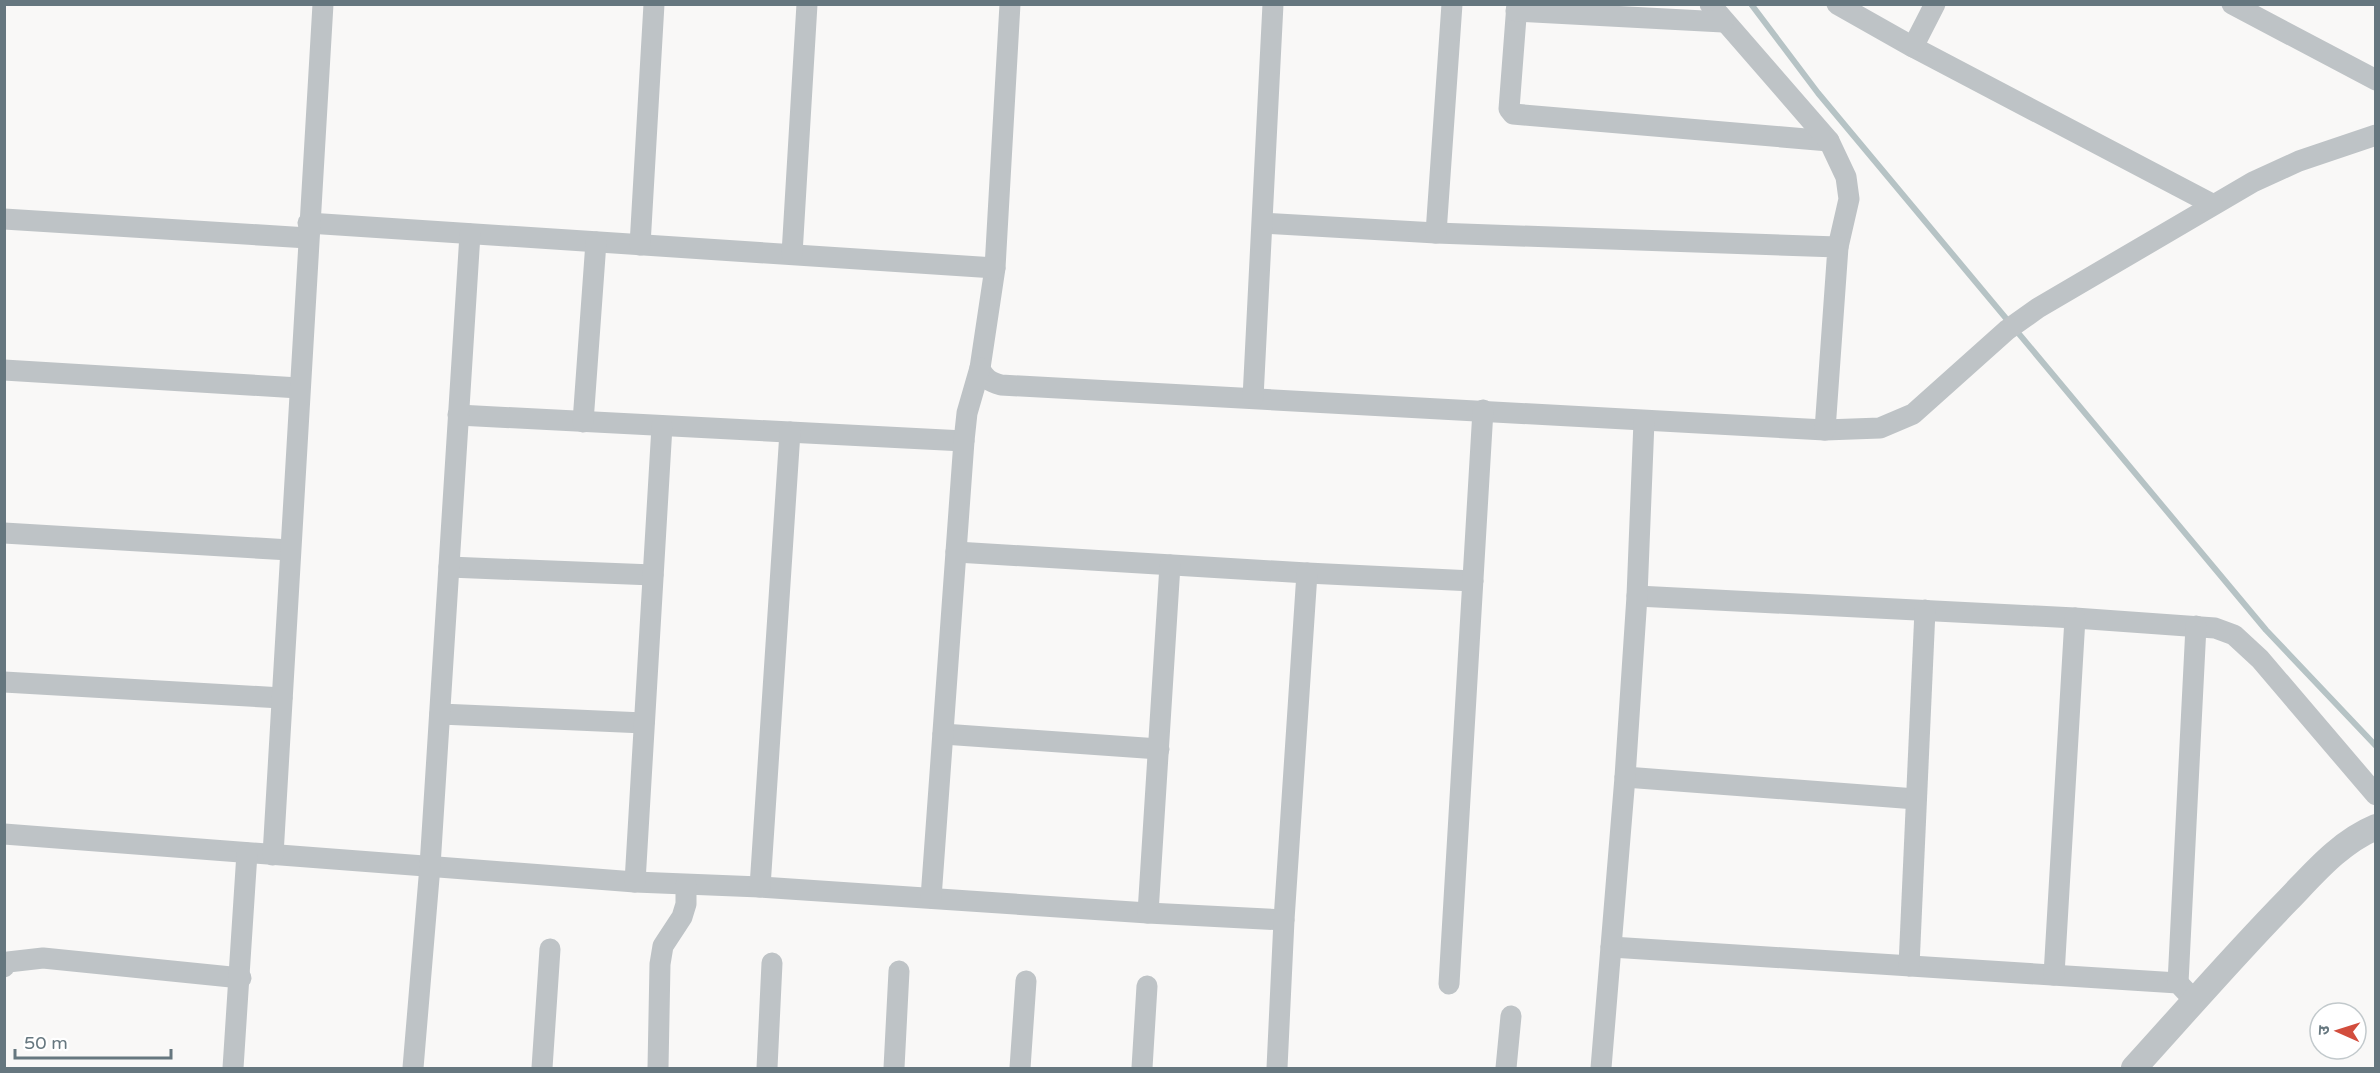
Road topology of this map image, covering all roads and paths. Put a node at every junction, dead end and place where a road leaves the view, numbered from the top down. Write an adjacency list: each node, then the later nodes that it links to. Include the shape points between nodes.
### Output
1 (323, 4): 20 (street)
2 (654, 4): 24 (street)
3 (807, 4): 26 (street)
4 (1011, 4): 27 (street)
5 (1273, 4): 19 (street)
6 (1452, 4): 21 (street)
7 (1710, 4): 12 (street)
8 (1837, 4): 13 (street)
9 (1935, 4): 13 (street)
10 (2232, 4): 14 (street)
11 (1516, 8): 12 (street); 16 (street, via 1509,109 1513,114)
12 (1723, 22): 16 (street)
13 (1913, 47): 17 (street)
14 (2376, 80)
15 (2376, 135): 17 (street, via 2299,161)
16 (1829, 141): 25 (street, via 1846,177 1849,199)
17 (2212, 204): 37 (street, via 2038,308 2007,330 1913,414 1880,428)
18 (4, 219): 20 (street)
19 (1263, 223): 21 (street); 31 (street)
20 (308, 231): 22 (street); 30 (street)
21 (1436, 233): 25 (street)
22 (470, 234): 23 (street); 33 (street)
23 (596, 242): 24 (street); 35 (street)
24 (640, 245): 26 (street)
25 (1838, 248): 37 (street)
26 (792, 254): 27 (street)
27 (996, 268): 28 (street)
28 (980, 368): 31 (street, via 988,381 1001,385); 39 (street, via 967,413)
29 (4, 370): 30 (street)
30 (299, 388): 41 (street)
31 (1253, 398): 32 (street)
32 (1483, 410): 34 (street); 47 (street)
33 (458, 415): 35 (street); 44 (street)
34 (1644, 421): 37 (street); 48 (street)
35 (584, 422): 36 (street)
36 (662, 426): 38 (street); 46 (street)
37 (1825, 430)
38 (790, 432): 39 (street); 68 (street)
39 (964, 441): 42 (street)
40 (4, 533): 41 (street)
41 (290, 550): 53 (street)
42 (956, 552): 43 (street); 56 (street)
43 (1170, 565): 45 (street); 57 (street)
44 (449, 567): 46 (street); 54 (street)
45 (1307, 573): 47 (street); 71 (street)
46 (653, 575): 55 (street)
47 (1473, 581): 81 (street)
48 (1637, 596): 49 (street); 58 (street)
49 (1925, 610): 50 (street); 60 (street)
50 (2075, 618): 51 (street); 78 (street)
51 (2196, 626): 59 (street, via 2234,635 2260,659); 83 (street)
52 (4, 682): 53 (street)
53 (282, 698): 64 (street)
54 (440, 714): 55 (street); 65 (street)
55 (644, 723): 66 (street)
56 (943, 734): 57 (street); 69 (street)
57 (1159, 749): 70 (street)
58 (1625, 777): 60 (street); 72 (street)
59 (2376, 795)
60 (1916, 799): 75 (street)
61 (2376, 827): 83 (street, via 2330,857 2271,917)
62 (4, 834): 63 (street)
63 (247, 853): 64 (street); 79 (street)
64 (273, 855): 65 (street)
65 (430, 866): 66 (street); 86 (street)
66 (635, 882): 67 (street)
67 (686, 885): 68 (street); 88 (street, via 682,917 663,946 660,964)
68 (760, 887): 69 (street)
69 (931, 898): 70 (street)
70 (1148, 913): 71 (street)
71 (1284, 920): 93 (street)
72 (1611, 947): 75 (street); 95 (street)
73 (550, 949): 87 (street)
74 (772, 963): 89 (street)
75 (1909, 966): 78 (street)
76 (4, 967): 79 (street, via 8,962 43,958)
77 (899, 971): 90 (street)
78 (2054, 975): 83 (street)
79 (241, 978): 85 (street)
80 (1026, 981): 91 (street)
81 (1449, 984)
82 (1147, 986): 92 (street)
83 (2187, 992): 96 (street)
84 (1511, 1016): 94 (street)
85 (234, 1068)
86 (413, 1068)
87 (542, 1068)
88 (658, 1068)
89 (767, 1068)
90 (894, 1068)
91 (1020, 1068)
92 (1142, 1068)
93 (1277, 1068)
94 (1506, 1068)
95 (1601, 1068)
96 (2134, 1068)

